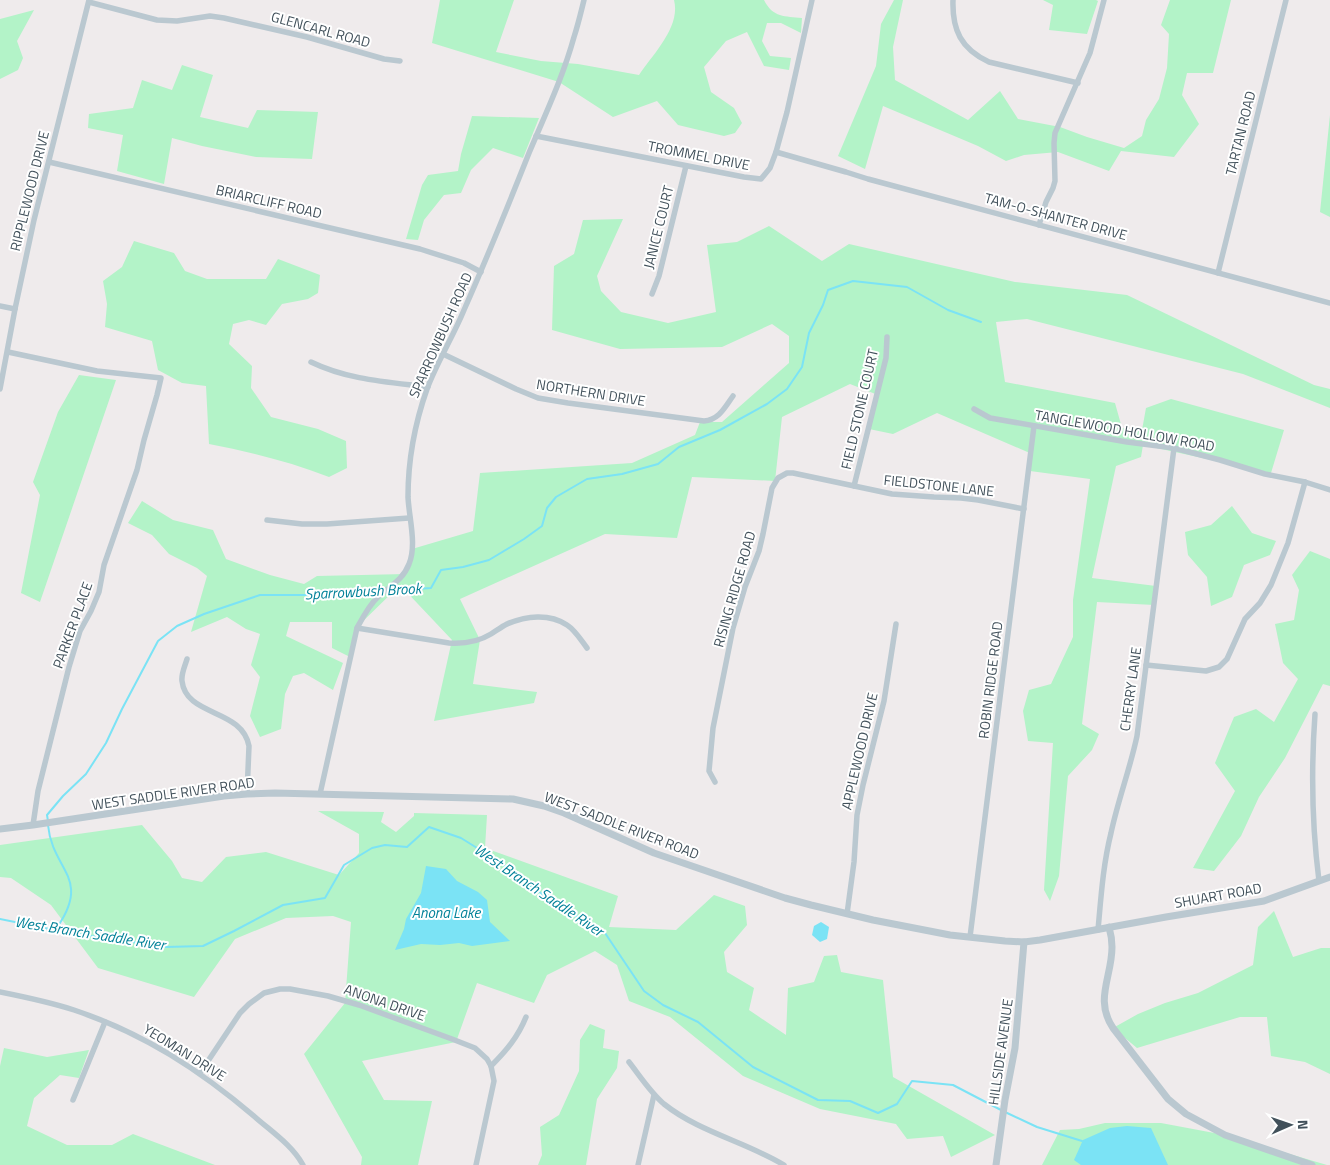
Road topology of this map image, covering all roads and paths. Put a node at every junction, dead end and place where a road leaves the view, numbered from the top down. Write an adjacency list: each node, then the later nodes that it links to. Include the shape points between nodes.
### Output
1 (584, 0): 9 (street, SPARROWBUSH ROAD, via 574,38)
2 (812, 0): 10 (street, TROMMEL DRIVE)
3 (953, 0): 8 (street, via 953,19 960,38 980,58)
4 (1104, 0): 8 (street)
5 (1286, 0): 15 (street, TARTAN ROAD)
6 (89, 1): 7 (street, GLENCARL ROAD, via 162,21 210,16 224,18); 11 (street, RIPPLEWOOD DRIVE)
7 (400, 61)
8 (1078, 83): 13 (street, via 1057,128 1055,181)
9 (536, 136): 12 (street, TROMMEL DRIVE); 14 (street, SPARROWBUSH ROAD)
10 (776, 152): 12 (street, TROMMEL DRIVE, via 770,168 761,179); 13 (street, TAM-O-SHANTER DRIVE)
11 (49, 162): 14 (street, BRIARCLIFF ROAD, via 420,249); 19 (street, RIPPLEWOOD DRIVE)
12 (686, 166): 16 (street, JANICE COURT)
13 (1039, 225): 15 (street, TAM-O-SHANTER DRIVE)
14 (481, 272): 22 (street, SPARROWBUSH ROAD)
15 (1218, 273): 17 (street, TAM-O-SHANTER DRIVE)
16 (652, 294)
17 (1330, 303)
18 (0, 306): 19 (street)
19 (15, 310): 21 (street, RIPPLEWOOD DRIVE)
20 (887, 337): 32 (street, FIELD STONE COURT, via 886,358)
21 (8, 352): 25 (street, RIPPLEWOOD DRIVE); 46 (street, PARKER PLACE, via 97,372 160,378 137,470 104,565 99,592 80,631 69,668 38,790)
22 (442, 354): 24 (street, SPARROWBUSH ROAD); 26 (street, NORTHERN DRIVE, via 516,390 568,403 704,421 719,415)
23 (311, 362): 24 (street, via 364,380)
24 (428, 387): 35 (street, SPARROWBUSH ROAD, via 411,455)
25 (0, 388)
26 (733, 396)
27 (974, 409): 28 (street, TANGLEWOOD HOLLOW ROAD, via 990,418)
28 (1034, 426): 29 (street, TANGLEWOOD HOLLOW ROAD); 34 (street, ROBIN RIDGE ROAD)
29 (1174, 448): 31 (street, TANGLEWOOD HOLLOW ROAD); 41 (street, CHERRY LANE)
30 (793, 473): 32 (street, FIELDSTONE LANE); 43 (street, RISING RIDGE ROAD, via 778,478 772,488 764,534 733,628 713,728 709,771)
31 (1306, 482): 33 (street, TANGLEWOOD HOLLOW ROAD); 41 (street, via 1288,543 1271,585 1245,619 1227,659 1218,667 1206,670)
32 (854, 486): 34 (street, FIELDSTONE LANE, via 892,494 978,500)
33 (1330, 490)
34 (1024, 509): 54 (street, ROBIN RIDGE ROAD)
35 (410, 518): 36 (street, via 327,524); 38 (street, SPARROWBUSH ROAD, via 412,546 406,572 370,607)
36 (267, 520)
37 (896, 624): 50 (street, APPLEWOOD DRIVE, via 884,701 857,815)
38 (357, 628): 39 (street, via 459,644 538,616 566,625); 45 (street, SPARROWBUSH ROAD)
39 (586, 648)
40 (187, 659): 44 (street, via 182,680 186,693 197,704 236,723 245,732 249,746)
41 (1146, 665): 53 (street, CHERRY LANE, via 1137,736 1112,826 1103,873)
42 (1315, 714): 49 (street, via 1312,781)
43 (715, 782)
44 (247, 794): 45 (street, WEST SADDLE RIVER ROAD); 46 (street, WEST SADDLE RIVER ROAD)
45 (320, 794): 50 (street, WEST SADDLE RIVER ROAD, via 493,797 528,802 573,816 654,853 785,898)
46 (33, 825): 47 (street, WEST SADDLE RIVER ROAD)
47 (0, 829)
48 (1330, 877): 49 (street, SHUART ROAD)
49 (1319, 881): 51 (street, SHUART ROAD, via 1264,901)
50 (847, 914): 54 (street, WEST SADDLE RIVER ROAD)
51 (1166, 917): 52 (street, WEST SADDLE RIVER ROAD)
52 (1109, 927): 53 (street, WEST SADDLE RIVER ROAD); 69 (street, via 1112,948 1104,1004 1106,1015 1168,1099 1186,1114 1225,1135)
53 (1098, 930): 55 (street, WEST SADDLE RIVER ROAD)
54 (970, 938): 55 (street, WEST SADDLE RIVER ROAD)
55 (1024, 942): 68 (street, HILLSIDE AVENUE, via 1015,1048)
56 (0, 992): 58 (street, YEOMAN DRIVE, via 51,1003)
57 (526, 1017): 60 (street, via 516,1038)
58 (105, 1022): 61 (street, YEOMAN DRIVE, via 152,1044); 63 (street)
59 (629, 1062): 62 (street)
60 (491, 1066): 61 (street, ANONA DRIVE, via 475,1048 415,1025 328,996 280,989 264,993 240,1013); 65 (street, via 494,1081)
61 (200, 1073): 64 (street, YEOMAN DRIVE, via 293,1150)
62 (654, 1095): 66 (street); 67 (street, via 694,1122)
63 (73, 1100)
64 (303, 1165)
65 (476, 1165)
66 (638, 1165)
67 (784, 1165)
68 (996, 1165)
69 (1312, 1165)

